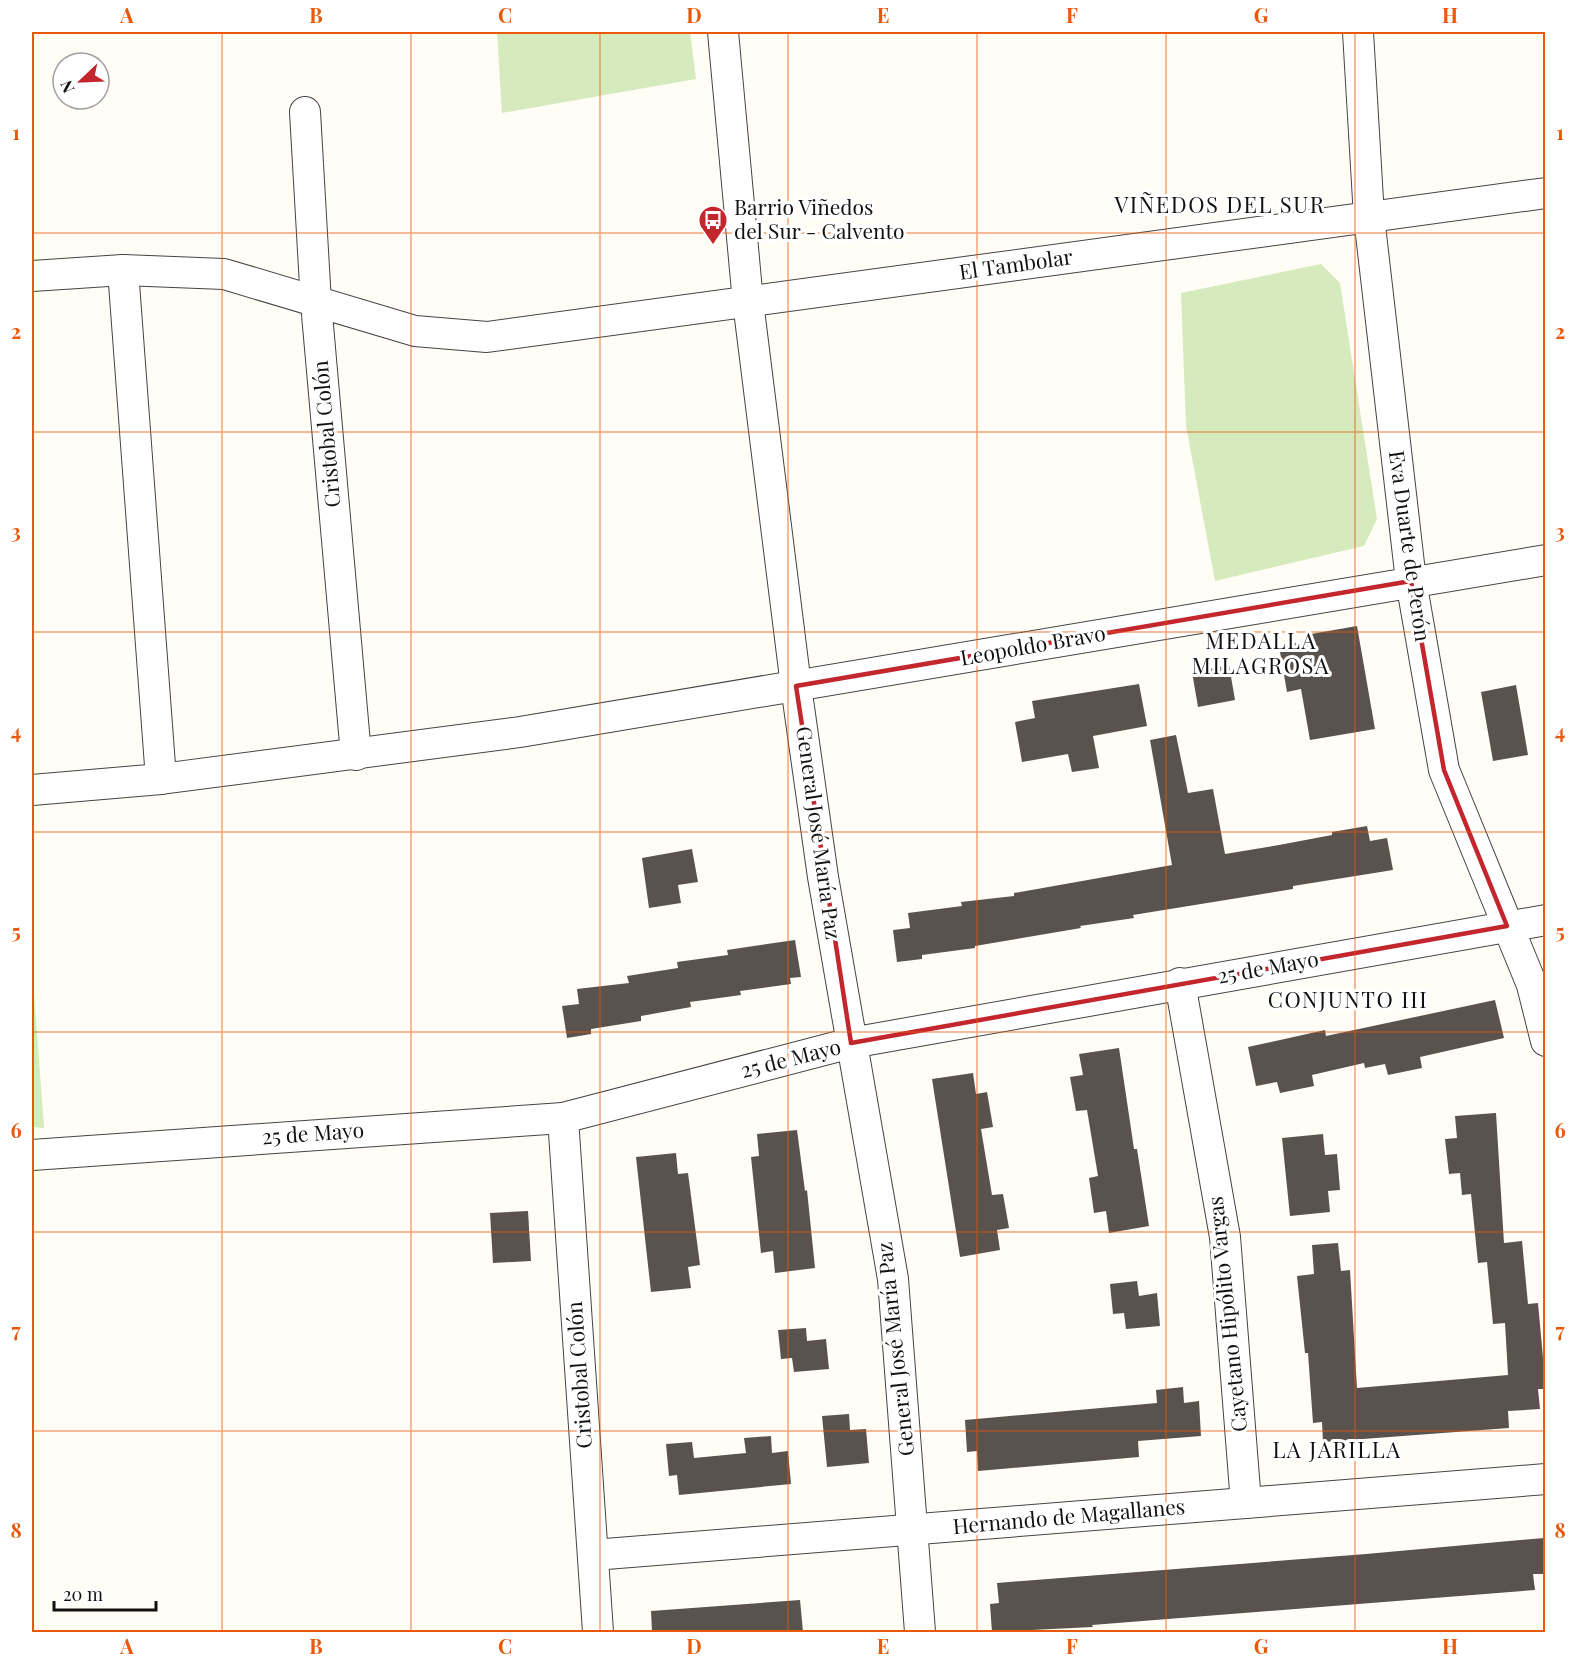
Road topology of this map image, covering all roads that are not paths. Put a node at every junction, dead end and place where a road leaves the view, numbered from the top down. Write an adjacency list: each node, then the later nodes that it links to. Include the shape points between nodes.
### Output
1 (723, 32): 8 (street, General José María Paz)
2 (1358, 32): 5 (street, Eva Duarte de Perón)
3 (305, 112): 9 (street, Cristobal Colón)
4 (1545, 193): 5 (street, El Tambolar)
5 (1369, 217): 8 (street, El Tambolar); 11 (street, Eva Duarte de Perón)
6 (123, 270): 7 (street, El Tambolar); 9 (street, El Tambolar, via 224,274); 14 (street)
7 (32, 276)
8 (748, 302): 9 (street, El Tambolar, via 487,337 415,331); 12 (street, General José María Paz)
9 (316, 303): 13 (street, Cristobal Colón)
10 (1545, 560): 11 (street, Leopoldo Bravo)
11 (1411, 581): 12 (street, Leopoldo Bravo); 17 (street, Eva Duarte de Perón, via 1444,770)
12 (796, 686): 13 (street, Leopoldo Bravo); 20 (street, General José María Paz)
13 (356, 755): 14 (street, Leopoldo Bravo)
14 (161, 779): 15 (street, Leopoldo Bravo)
15 (32, 789)
16 (1545, 920): 17 (street, 25 de Mayo)
17 (1508, 926): 18 (street, 25 de Mayo); 19 (street, Eva Duarte de Perón, via 1532,985)
18 (1180, 983): 20 (street, 25 de Mayo); 24 (street, Cayetano Hipólito Vargas, via 1225,1237)
19 (1545, 1041)
20 (851, 1043): 21 (street, 25 de Mayo); 25 (street, General José María Paz, via 893,1279)
21 (563, 1118): 22 (street, 25 de Mayo); 26 (street, Cristobal Colón)
22 (32, 1155)
23 (1545, 1479): 24 (street, Hernando de Magallanes)
24 (1246, 1503): 25 (street, Hernando de Magallanes)
25 (912, 1530): 26 (street, Hernando de Magallanes); 28 (street, General José María Paz)
26 (593, 1555): 27 (street, Cristobal Colón)
27 (598, 1632)
28 (920, 1632)

